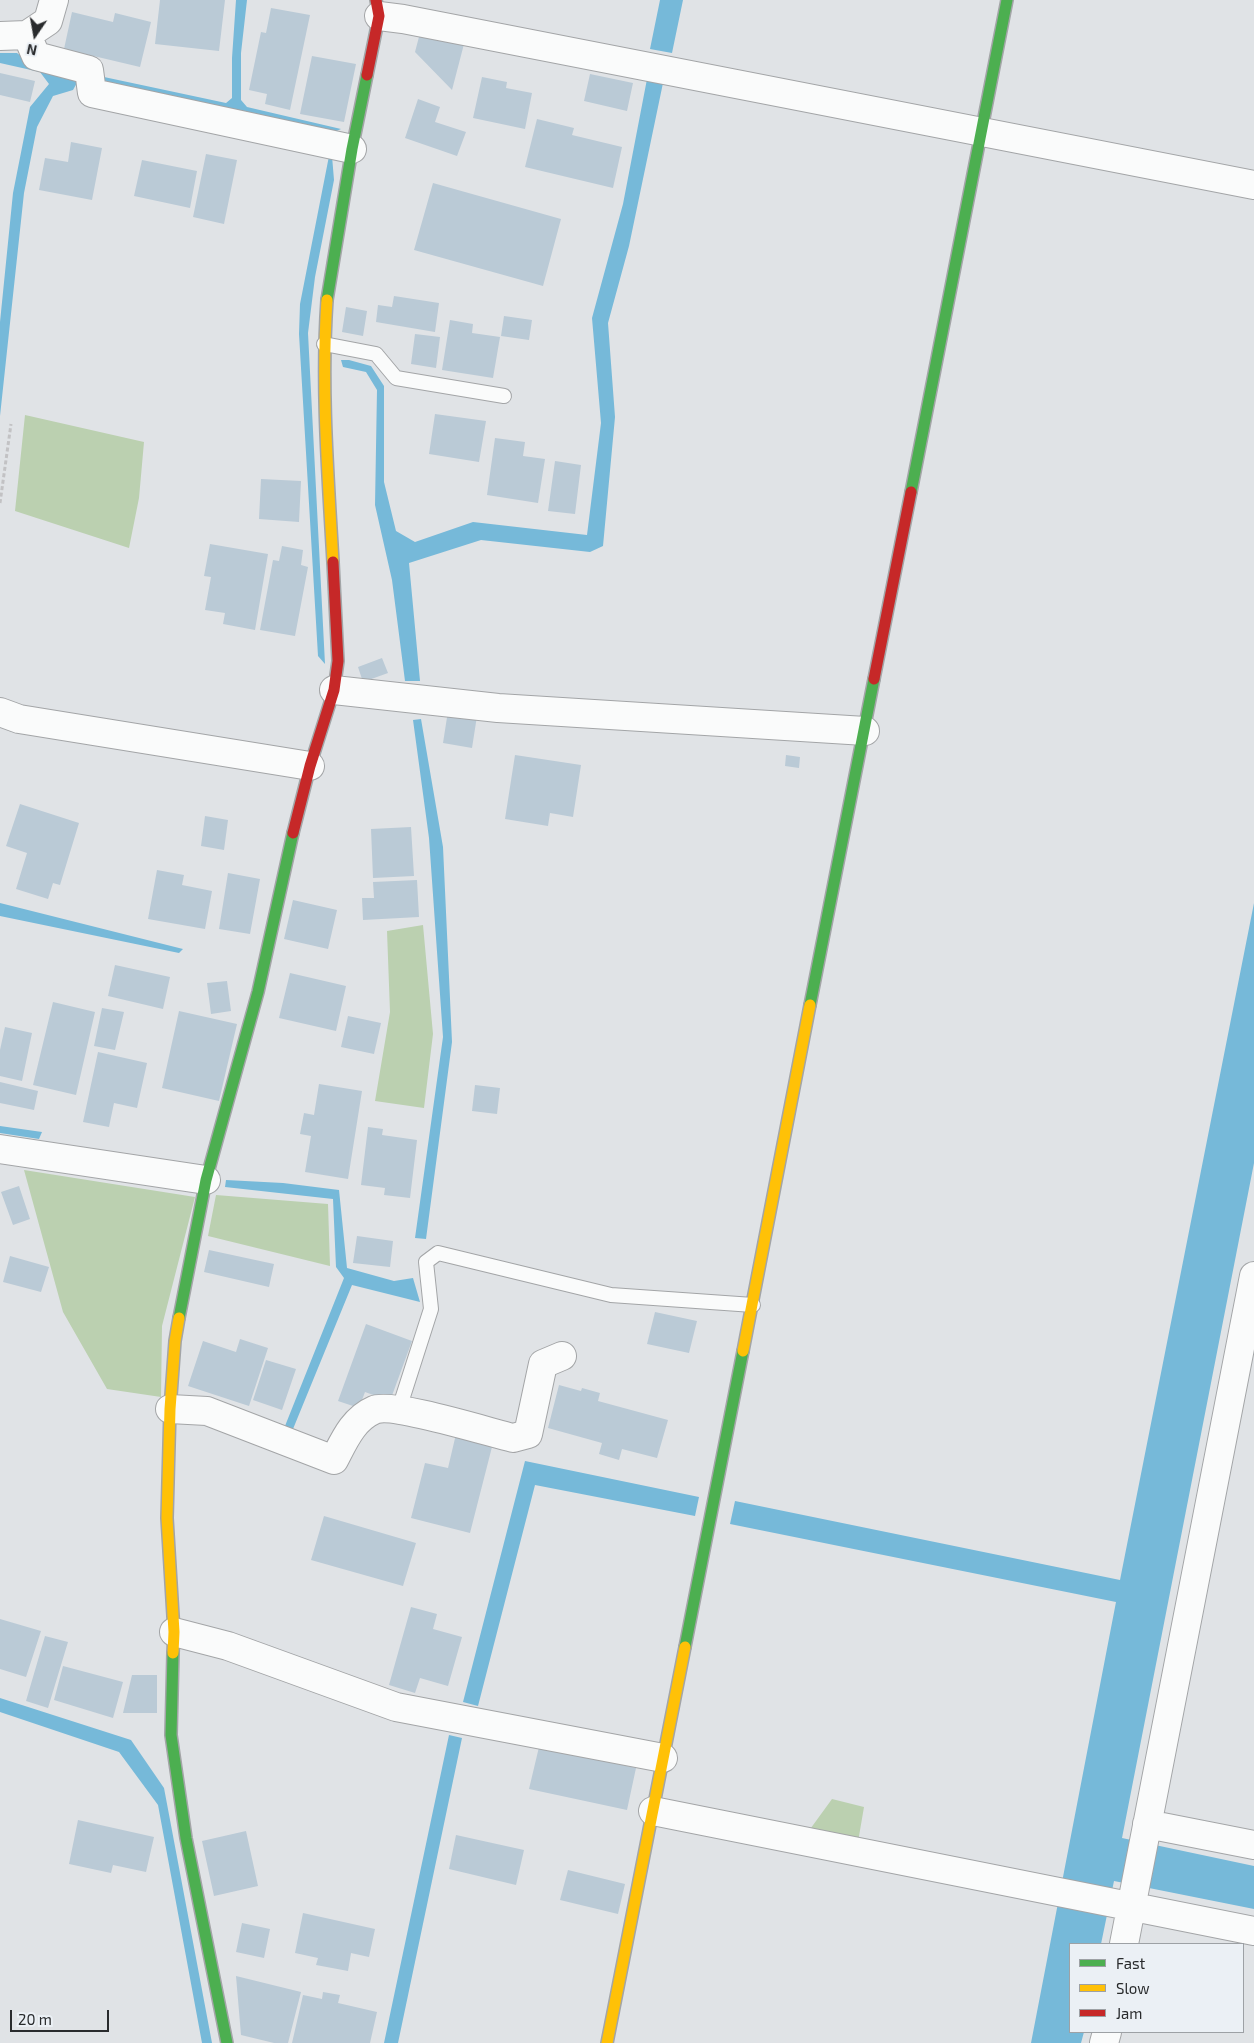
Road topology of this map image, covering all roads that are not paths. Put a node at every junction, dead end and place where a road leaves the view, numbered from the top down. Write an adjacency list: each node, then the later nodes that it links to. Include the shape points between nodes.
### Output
1 (54, 0): 4 (street, via 48,21)
2 (1007, 0): 5 (street)
3 (377, 8): 5 (street, via 403,19); 6 (street)
4 (13, 35): 6 (street, via 36,56 89,70 92,93)
5 (981, 132): 7 (street); 12 (street)
6 (352, 149): 8 (street, via 328,288)
7 (1254, 185)
8 (324, 344): 9 (lane, via 376,354 396,378); 10 (street, via 338,661)
9 (504, 396)
10 (334, 690): 12 (street, via 498,708); 13 (street)
11 (0, 712): 13 (street, via 19,720)
12 (865, 731): 17 (street)
13 (310, 766): 15 (street, via 258,992)
14 (0, 1149): 15 (street)
15 (206, 1180): 19 (street, via 181,1303)
16 (1254, 1276): 24 (street)
17 (753, 1305): 20 (lane, via 611,1295 438,1254 426,1262 431,1309); 22 (street)
18 (562, 1356): 20 (street, via 543,1364 528,1434 512,1438)
19 (170, 1409): 20 (street, via 207,1411 334,1460 354,1424 375,1410); 21 (street, via 168,1518)
20 (399, 1409)
21 (174, 1632): 22 (street, via 228,1646 396,1707); 29 (street, via 171,1735 186,1838)
22 (664, 1758): 23 (street)
23 (653, 1811): 26 (street, via 1053,1891); 30 (street)
24 (1146, 1829): 25 (street); 26 (street)
25 (1254, 1845)
26 (1128, 1902): 27 (street); 28 (street)
27 (1254, 1931)
28 (1124, 1943)
29 (227, 2043)
30 (607, 2043)

